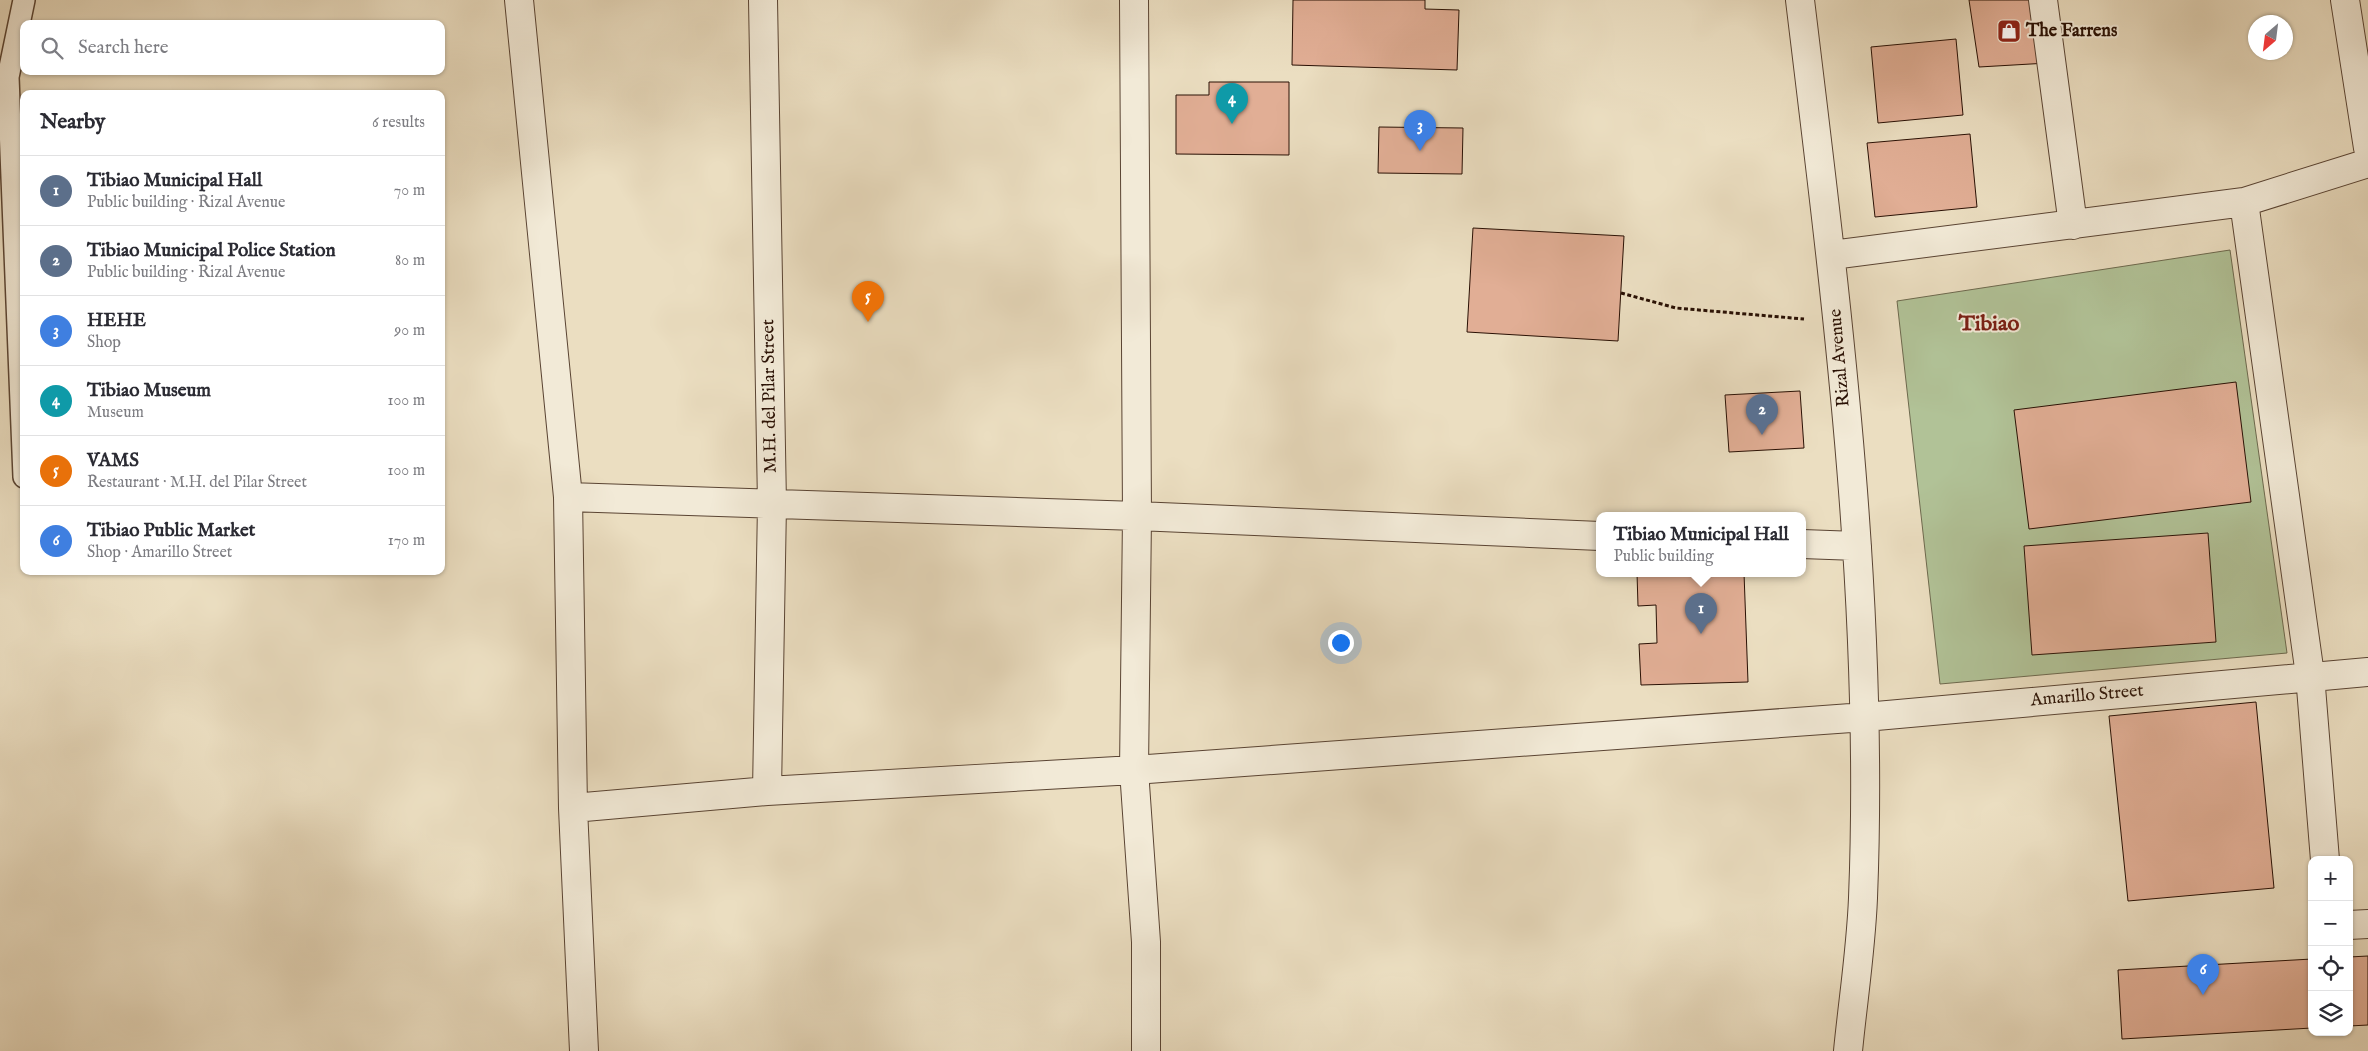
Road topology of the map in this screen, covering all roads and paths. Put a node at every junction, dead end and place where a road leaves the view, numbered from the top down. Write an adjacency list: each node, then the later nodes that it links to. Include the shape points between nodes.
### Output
1 (24, 0): 15 (lane, via 8,77)
2 (519, 0): 16 (street)
3 (763, 0): 17 (street, M.H. del Pilar Street)
4 (1134, 0): 18 (street)
5 (1800, 0): 12 (street, Rizal Avenue)
6 (2043, 0): 11 (street)
7 (2345, 0): 8 (street)
8 (2368, 148)
9 (2368, 163): 10 (street)
10 (2244, 202): 11 (street); 23 (street)
11 (2073, 225): 12 (street)
12 (1832, 255): 14 (street, Rizal Avenue)
13 (1621, 292): 14 (path, via 1676,308)
14 (1837, 321): 21 (street, Rizal Avenue)
15 (20, 377)
16 (568, 497): 17 (street); 27 (street)
17 (772, 504): 18 (street); 26 (street, M.H. del Pilar Street)
18 (1137, 516): 19 (street); 25 (street)
19 (1596, 536)
20 (1806, 544): 21 (street)
21 (1857, 546): 24 (street, Rizal Avenue)
22 (2368, 672): 23 (street, Amarillo Street)
23 (2310, 675): 24 (street, Amarillo Street); 28 (street)
24 (1865, 717): 25 (street, Amarillo Street); 33 (street, Rizal Avenue, via 1863,900)
25 (1134, 770): 26 (street, Amarillo Street); 32 (street, via 1146,942)
26 (768, 792): 27 (street, Amarillo Street)
27 (573, 808): 31 (street)
28 (2325, 856)
29 (2368, 924): 30 (street)
30 (2353, 925)
31 (584, 1051)
32 (1146, 1051)
33 (1848, 1051)

